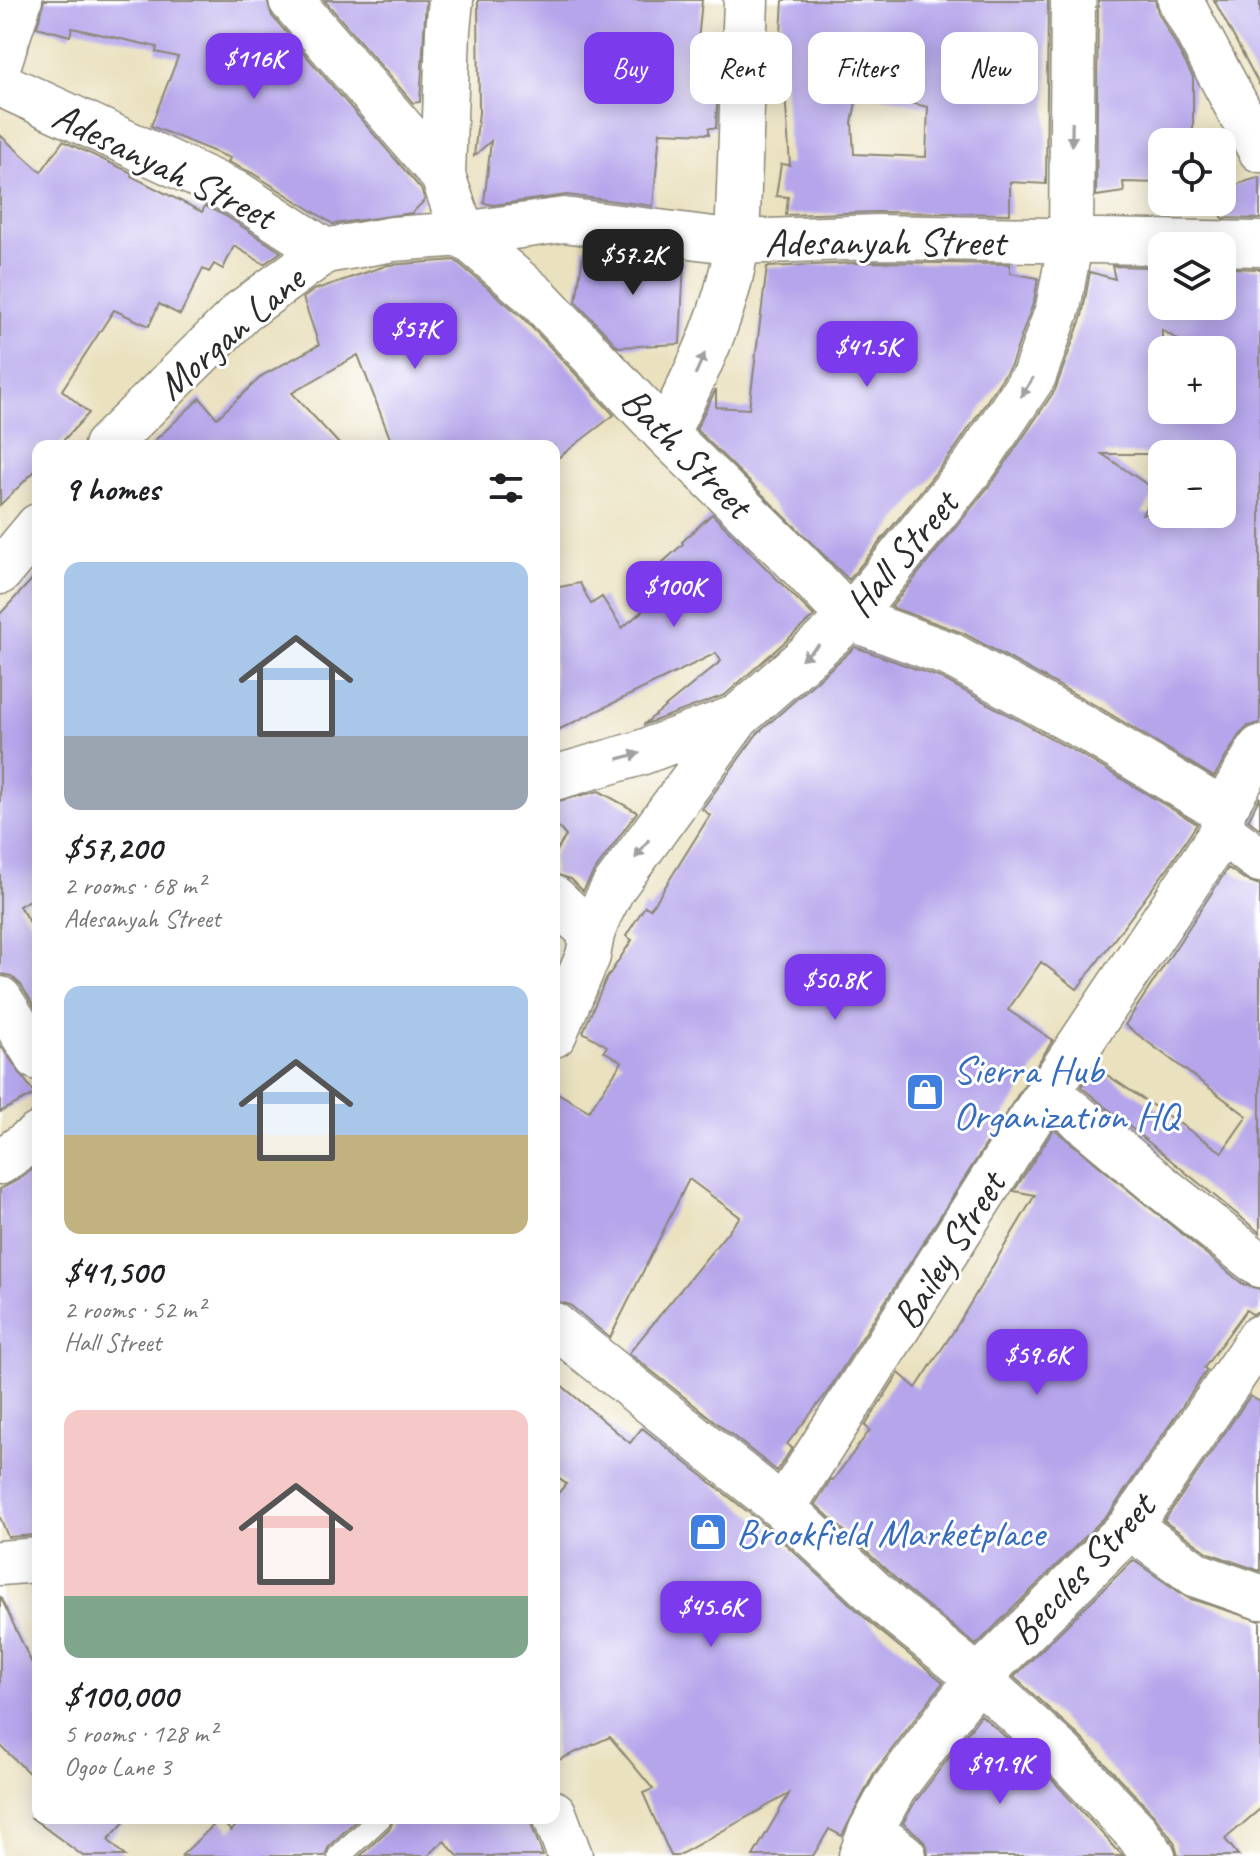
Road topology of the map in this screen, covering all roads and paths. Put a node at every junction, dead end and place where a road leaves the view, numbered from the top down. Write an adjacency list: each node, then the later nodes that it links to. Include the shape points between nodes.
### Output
1 (20, 0): 7 (street)
2 (291, 0): 10 (street)
3 (451, 0): 10 (street)
4 (746, 0): 13 (street)
5 (1073, 0): 12 (street, Hall Street, one-way to 12)
6 (1180, 0): 9 (street)
7 (0, 61)
8 (0, 84): 15 (street, Adesanyah Street, via 238,194)
9 (1260, 150)
10 (443, 176): 11 (street)
11 (463, 234): 13 (street, Adesanyah Street, via 564,220); 15 (street, Morgan Lane); 16 (street, Bath Street, via 540,300)
12 (1071, 240): 13 (street, Adesanyah Street, via 877,237); 14 (street, Adesanyah Street); 20 (street, Hall Street, one-way to 20, via 1058,308 1034,376 975,464)
13 (737, 242): 16 (street, one-way to 13, via 702,362 732,277)
14 (1260, 244)
15 (325, 251): 17 (street, Morgan Lane, via 243,311)
16 (666, 434): 20 (street, Bath Street)
17 (111, 440)
18 (32, 533): 19 (street)
19 (0, 572)
20 (850, 618): 21 (street, Hall Street, one-way to 21); 24 (street, Bath Street, via 951,655 1090,731)
21 (738, 717): 23 (street, one-way to 21); 27 (street, Hall Street, one-way to 27, via 613,888)
22 (1260, 748): 24 (street, Bailey Street)
23 (560, 776)
24 (1223, 822): 25 (street, Bath Street); 31 (street, Bailey Street)
25 (1260, 860)
26 (560, 904): 27 (street)
27 (592, 934): 29 (street, Hall Street)
28 (0, 999): 30 (street)
29 (560, 1021)
30 (32, 1049)
31 (1048, 1092): 34 (street); 37 (street, Bailey Street)
32 (32, 1139): 33 (street)
33 (0, 1162)
34 (1260, 1265)
35 (1260, 1337): 38 (street, Beccles Street)
36 (560, 1340): 37 (street)
37 (783, 1508): 42 (street, via 892,1609)
38 (1130, 1527): 41 (street, via 1197,1575); 42 (street, Beccles Street)
39 (32, 1560): 40 (street)
40 (0, 1563)
41 (1260, 1597)
42 (978, 1678): 45 (street, Beccles Street, via 894,1788); 48 (street, via 1061,1753)
43 (374, 1824): 46 (lane)
44 (558, 1824): 47 (street)
45 (879, 1847)
46 (339, 1856)
47 (570, 1856)
48 (1153, 1856)

